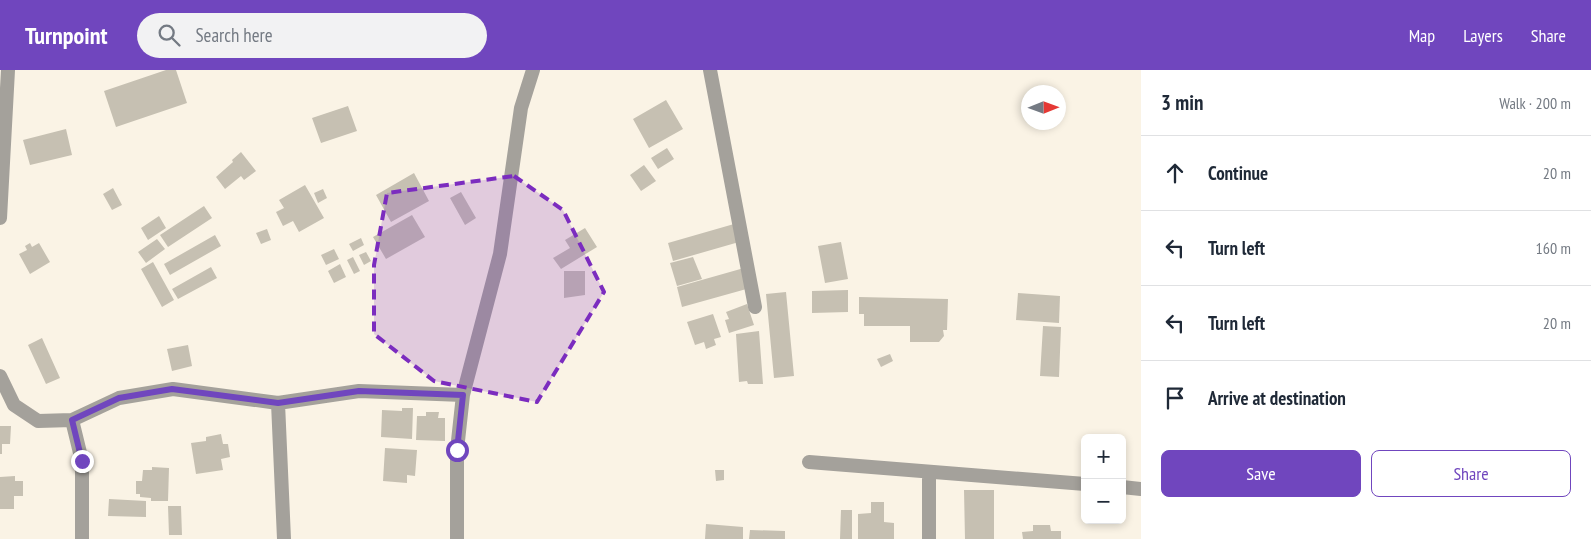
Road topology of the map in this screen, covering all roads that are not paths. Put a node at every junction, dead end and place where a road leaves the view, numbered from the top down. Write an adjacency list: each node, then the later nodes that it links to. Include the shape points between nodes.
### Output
1 (8, 70): 4 (street)
2 (533, 70): 7 (street, via 521,108 500,254)
3 (710, 70): 5 (street)
4 (0, 218)
5 (755, 307)
6 (0, 376): 9 (street, via 14,405 38,421)
7 (463, 395): 8 (street, via 359,391); 17 (street, via 457,450)
8 (278, 403): 9 (street, via 172,389 119,398); 16 (street)
9 (72, 420): 15 (street, via 82,461)
10 (809, 462): 11 (street)
11 (929, 472): 12 (street); 18 (street)
12 (1081, 484)
13 (1126, 487): 14 (street)
14 (1141, 489)
15 (82, 539)
16 (284, 539)
17 (457, 539)
18 (929, 539)

